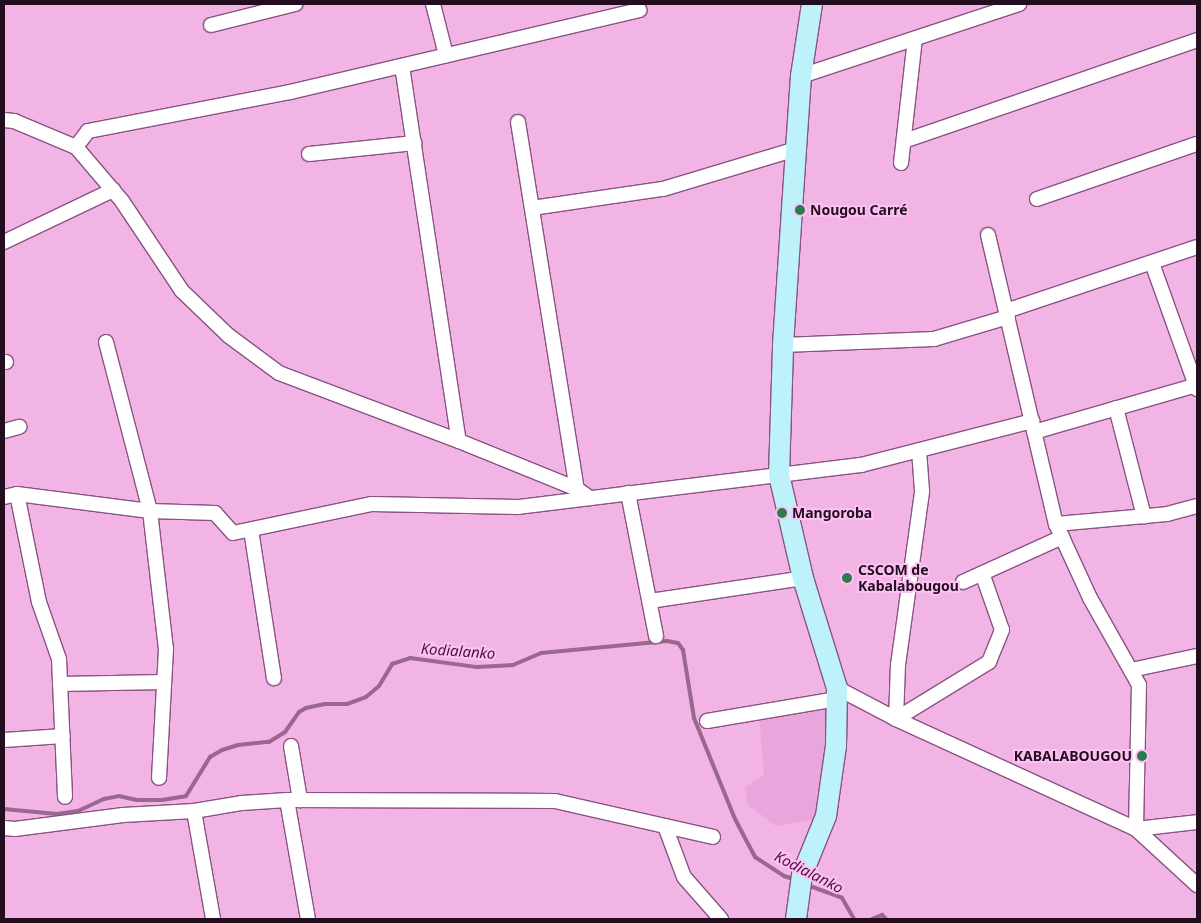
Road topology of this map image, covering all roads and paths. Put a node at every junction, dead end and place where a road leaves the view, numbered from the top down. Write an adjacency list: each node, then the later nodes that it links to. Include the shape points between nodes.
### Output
1 (295, 4): 6 (street)
2 (433, 4): 9 (street)
3 (812, 4): 11 (street)
4 (1019, 4): 7 (street)
5 (640, 10): 9 (street)
6 (211, 25)
7 (915, 38): 11 (street); 14 (street)
8 (1197, 40): 14 (street)
9 (446, 55): 10 (street)
10 (402, 66): 15 (street); 17 (street, via 290,92 88,131)
11 (801, 76): 18 (street)
12 (4, 120): 17 (street, via 14,120)
13 (518, 122): 23 (street)
14 (904, 141): 20 (street)
15 (414, 143): 19 (street); 36 (street)
16 (1197, 144): 22 (street)
17 (76, 147): 21 (street)
18 (796, 149): 23 (street, via 663,189); 30 (street)
19 (309, 154)
20 (902, 163)
21 (113, 190): 25 (street); 36 (street, via 182,291 229,336 279,373)
22 (1037, 199)
23 (532, 208): 39 (street)
24 (988, 236): 28 (street)
25 (4, 242)
26 (1197, 248): 27 (street)
27 (1152, 263): 28 (street); 31 (street)
28 (1007, 314): 30 (street, via 934,339); 33 (street)
29 (106, 342): 44 (street)
30 (783, 345): 38 (street)
31 (1197, 386): 32 (street)
32 (1116, 408): 33 (street); 45 (street)
33 (1033, 426): 37 (street); 47 (street)
34 (19, 427): 35 (street)
35 (4, 431)
36 (459, 441): 39 (street)
37 (919, 450): 38 (street, via 861,465); 59 (street, via 922,491 898,665)
38 (780, 475): 40 (street); 49 (street)
39 (577, 489): 42 (street)
40 (628, 494): 42 (street); 51 (street)
41 (10, 496): 44 (street); 57 (street, via 39,602 59,659)
42 (590, 498): 46 (street, via 518,507 372,504)
43 (1197, 506): 45 (street)
44 (150, 510): 46 (street, via 215,513 232,533); 56 (street, via 166,649)
45 (1144, 516): 47 (street)
46 (251, 530): 55 (street)
47 (1059, 531): 48 (street); 54 (street, via 1090,598)
48 (982, 573): 50 (street); 59 (street, via 1002,630 989,662)
49 (803, 578): 51 (street); 58 (street)
50 (963, 582)
51 (650, 601): 52 (street)
52 (656, 636)
53 (1197, 656): 54 (street)
54 (1131, 670): 71 (street, via 1139,685)
55 (274, 678)
56 (164, 682): 57 (street); 64 (street)
57 (60, 684): 61 (street)
58 (837, 694): 59 (street); 60 (street); 77 (street, via 836,746 826,816 800,883)
59 (896, 719): 71 (street)
60 (707, 721)
61 (62, 736): 62 (street); 65 (street)
62 (4, 740)
63 (291, 746): 66 (street)
64 (159, 778)
65 (65, 797)
66 (294, 800): 67 (street, via 242,803); 69 (street, via 555,801); 75 (street)
67 (194, 811): 70 (street); 74 (street)
68 (1197, 822): 71 (street)
69 (665, 826): 72 (street); 76 (street, via 684,877)
70 (4, 828)
71 (1136, 829): 73 (street)
72 (713, 837)
73 (1197, 885)
74 (213, 919)
75 (308, 919)
76 (720, 919)
77 (796, 919)

